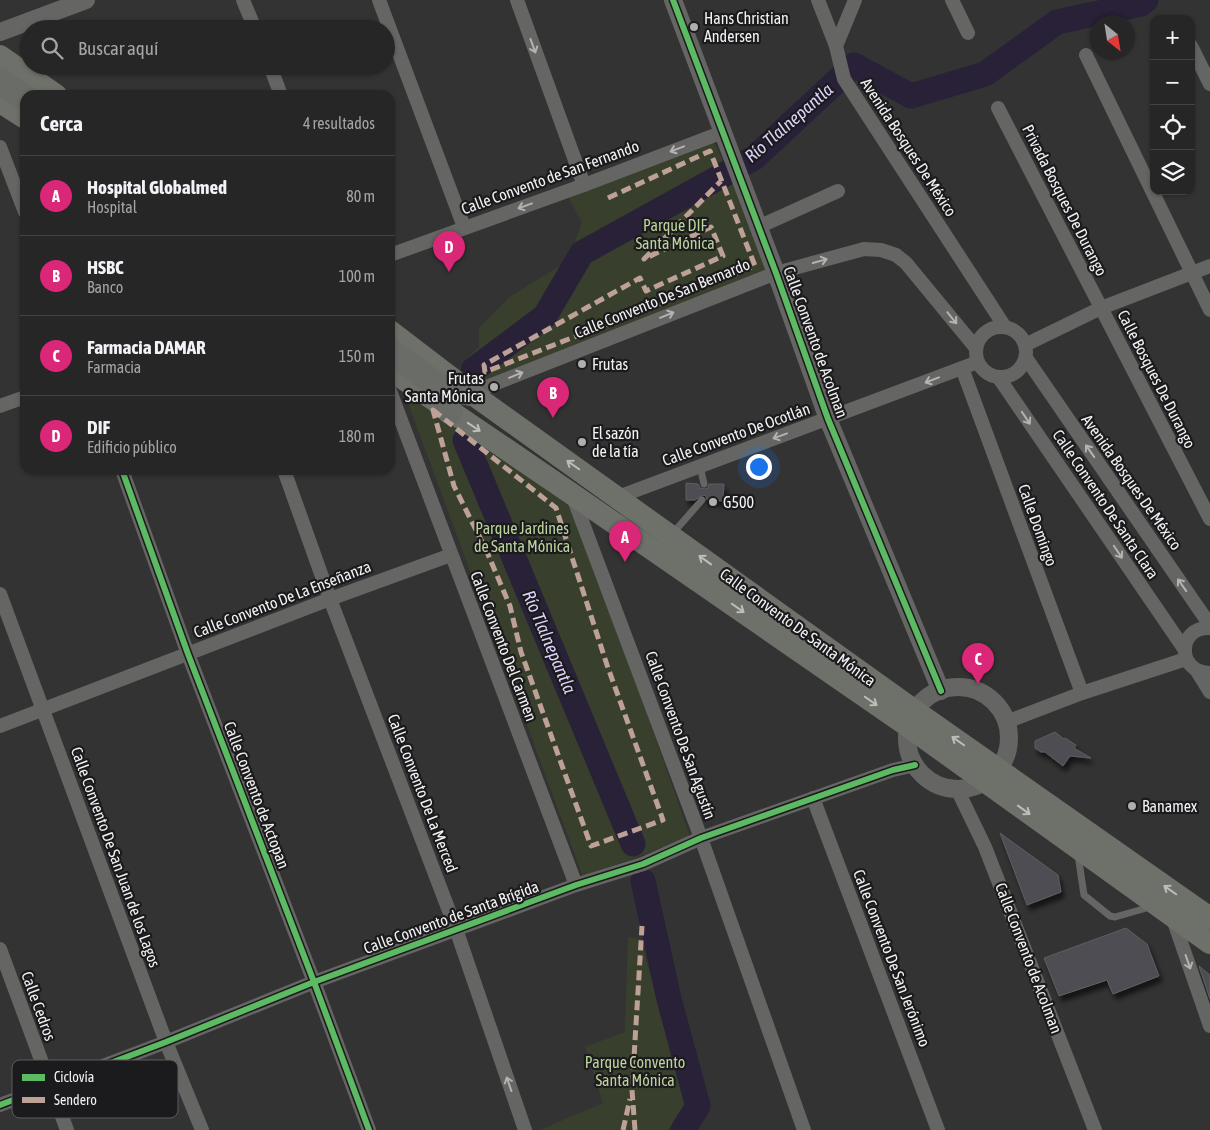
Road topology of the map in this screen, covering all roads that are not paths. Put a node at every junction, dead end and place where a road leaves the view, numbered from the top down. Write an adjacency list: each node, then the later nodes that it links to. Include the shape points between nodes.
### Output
1 (86, 0): 9 (street)
2 (243, 0): 10 (street)
3 (379, 0): 11 (street)
4 (517, 0): 33 (street, one-way to 33)
5 (673, 0): 31 (street, Calle Convento de Acolman)
6 (818, 0): 16 (street, Avenida Bosques De México)
7 (855, 0): 16 (street)
8 (952, 0): 14 (street)
9 (32, 20)
10 (251, 20)
11 (386, 20)
12 (20, 25): 13 (street)
13 (0, 32)
14 (968, 34)
15 (395, 43): 37 (street)
16 (837, 53): 44 (street, Avenida Bosques De México, via 844,79)
17 (1195, 54): 24 (street)
18 (1086, 55): 41 (street)
19 (0, 56): 20 (main road)
20 (20, 70)
21 (27, 75): 25 (main road)
22 (273, 75): 26 (street)
23 (0, 81): 27 (highway)
24 (1210, 84)
25 (49, 90)
26 (279, 90)
27 (20, 95)
28 (0, 102): 30 (main road)
29 (998, 108): 42 (street, Privada Bosques De Durango)
30 (20, 115)
31 (722, 132): 33 (street, Calle Convento de San Fernando, one-way to 33); 36 (street, Calle Convento de Acolman)
32 (0, 147): 35 (street)
33 (584, 185): 37 (street, Calle Convento de San Fernando, one-way to 37)
34 (838, 191): 36 (street)
35 (20, 199)
36 (758, 227): 40 (street, Calle Convento de Acolman)
37 (464, 228): 38 (street, Calle Convento de San Fernando)
38 (395, 253)
39 (1210, 266): 41 (street)
40 (776, 272): 48 (street, Calle Convento De San Bernardo, one-way to 48, via 864,249 896,255 906,263); 53 (street, Calle Convento De San Bernardo, one-way to 40); 58 (street, Calle Convento de Acolman)
41 (1191, 273): 42 (street); 43 (street)
42 (1101, 308): 46 (street); 66 (street, Calle Bosques De Durango)
43 (1210, 310)
44 (1005, 327): 46 (street, via 1016,332); 48 (street, via 986,332 979,341)
45 (395, 335): 53 (main road, Calle Convento De Santa Mónica)
46 (1026, 351): 51 (street, via 1023,366 1017,372); 71 (street, Avenida Bosques De México, one-way to 46)
47 (395, 354): 52 (highway)
48 (977, 355): 49 (street, Calle Convento De Ocotlán); 51 (street, via 986,373)
49 (962, 368): 58 (street, Calle Convento De Ocotlán, one-way to 58); 77 (street, Calle Domingo)
50 (395, 373): 57 (main road, Calle Convento De Santa Mónica)
51 (999, 378): 73 (street, Calle Convento De Santa Clara, one-way to 73)
52 (438, 386): 53 (highway); 57 (highway)
53 (471, 393): 64 (main road, Calle Convento De Santa Mónica, one-way to 53)
54 (20, 399): 56 (street)
55 (395, 404): 68 (street, Calle Convento Del Carmen)
56 (0, 406)
57 (450, 411): 63 (main road, Calle Convento De Santa Mónica, one-way to 63)
58 (828, 418): 59 (street, Calle Convento De Ocotlán, one-way to 59); 75 (street, Calle Convento de Acolman)
59 (700, 466): 62 (lane); 64 (street, Calle Convento De Ocotlán)
60 (124, 475): 72 (street, Calle Convento de Actopan)
61 (286, 475): 70 (street, Calle Convento De La Merced)
62 (704, 484)
63 (572, 494): 79 (main road, Calle Convento De Santa Mónica, one-way to 79); 86 (street, Calle Convento De San Agustín)
64 (618, 497): 67 (main road, Calle Convento De Santa Mónica)
65 (702, 500): 67 (lane)
66 (1210, 519)
67 (671, 535): 79 (main road, Calle Convento De Santa Mónica, one-way to 67)
68 (451, 555): 70 (street, Calle Convento De La Enseñanza); 88 (street, Calle Convento Del Carmen)
69 (0, 594): 78 (street, Calle Convento De San Juan de los Lagos)
70 (330, 599): 72 (street, Calle Convento De La Enseñanza); 91 (street, Calle Convento De La Merced)
71 (1210, 627): 73 (street, via 1194,632 1186,643)
72 (188, 654): 78 (street, Calle Convento De La Enseñanza); 94 (street, Calle Convento de Actopan)
73 (1185, 654): 74 (street, Calle Convento De Santa Clara); 77 (street)
74 (1203, 672): 76 (street)
75 (941, 691): 79 (street, via 930,696); 80 (street, via 963,688 985,695 1001,711)
76 (1210, 692)
77 (1082, 693): 80 (street)
78 (42, 709): 81 (street, Calle Convento De La Enseñanza); 96 (street, Calle Convento De San Juan de los Lagos)
79 (912, 719): 82 (street, via 908,748); 83 (main road, Calle Convento De Santa Mónica)
80 (1006, 722): 83 (street, via 1009,734 1005,758)
81 (0, 726)
82 (915, 765): 84 (street, via 931,781); 85 (street, Calle Convento de Santa Brígida)
83 (991, 775): 84 (street, via 975,786); 87 (main road, Calle Convento De Santa Mónica, one-way to 87); 90 (main road, Calle Convento De Santa Mónica, one-way to 83)
84 (957, 788): 110 (street, Calle Convento de Acolman, via 985,847)
85 (813, 798): 86 (street, Calle Convento de Santa Brígida); 109 (street, Calle Convento De San Jerónimo)
86 (700, 838): 88 (street, Calle Convento de Santa Brígida, via 639,866); 108 (street, Calle Convento De San Agustín)
87 (1077, 849): 89 (main road, Calle Convento De Santa Mónica); 89 (lane, via 1084,895 1110,916)
88 (576, 885): 91 (street, Calle Convento de Santa Brígida)
89 (1165, 910): 92 (main road, Calle Convento De Santa Mónica); 95 (street, one-way to 95)
90 (1210, 918)
91 (456, 929): 94 (street, Calle Convento de Santa Brígida); 107 (street, Calle Convento De La Merced, one-way to 91)
92 (1210, 943)
93 (0, 949): 97 (street, Calle Cedros)
94 (314, 982): 96 (street, Calle Convento de Santa Brígida); 106 (street, Calle Convento de Actopan)
95 (1210, 1026)
96 (166, 1042): 98 (street, Calle Convento de Santa Brígida); 99 (street, Calle Convento De San Juan de los Lagos)
97 (41, 1060)
98 (119, 1060)
99 (173, 1060)
100 (178, 1071): 105 (street, Calle Convento De San Juan de los Lagos)
101 (12, 1100): 102 (street, Calle Convento de Santa Brígida)
102 (0, 1105)
103 (62, 1118): 104 (street, Calle Cedros)
104 (67, 1130)
105 (202, 1130)
106 (368, 1130)
107 (525, 1130)
108 (804, 1130)
109 (938, 1130)
110 (1095, 1130)

